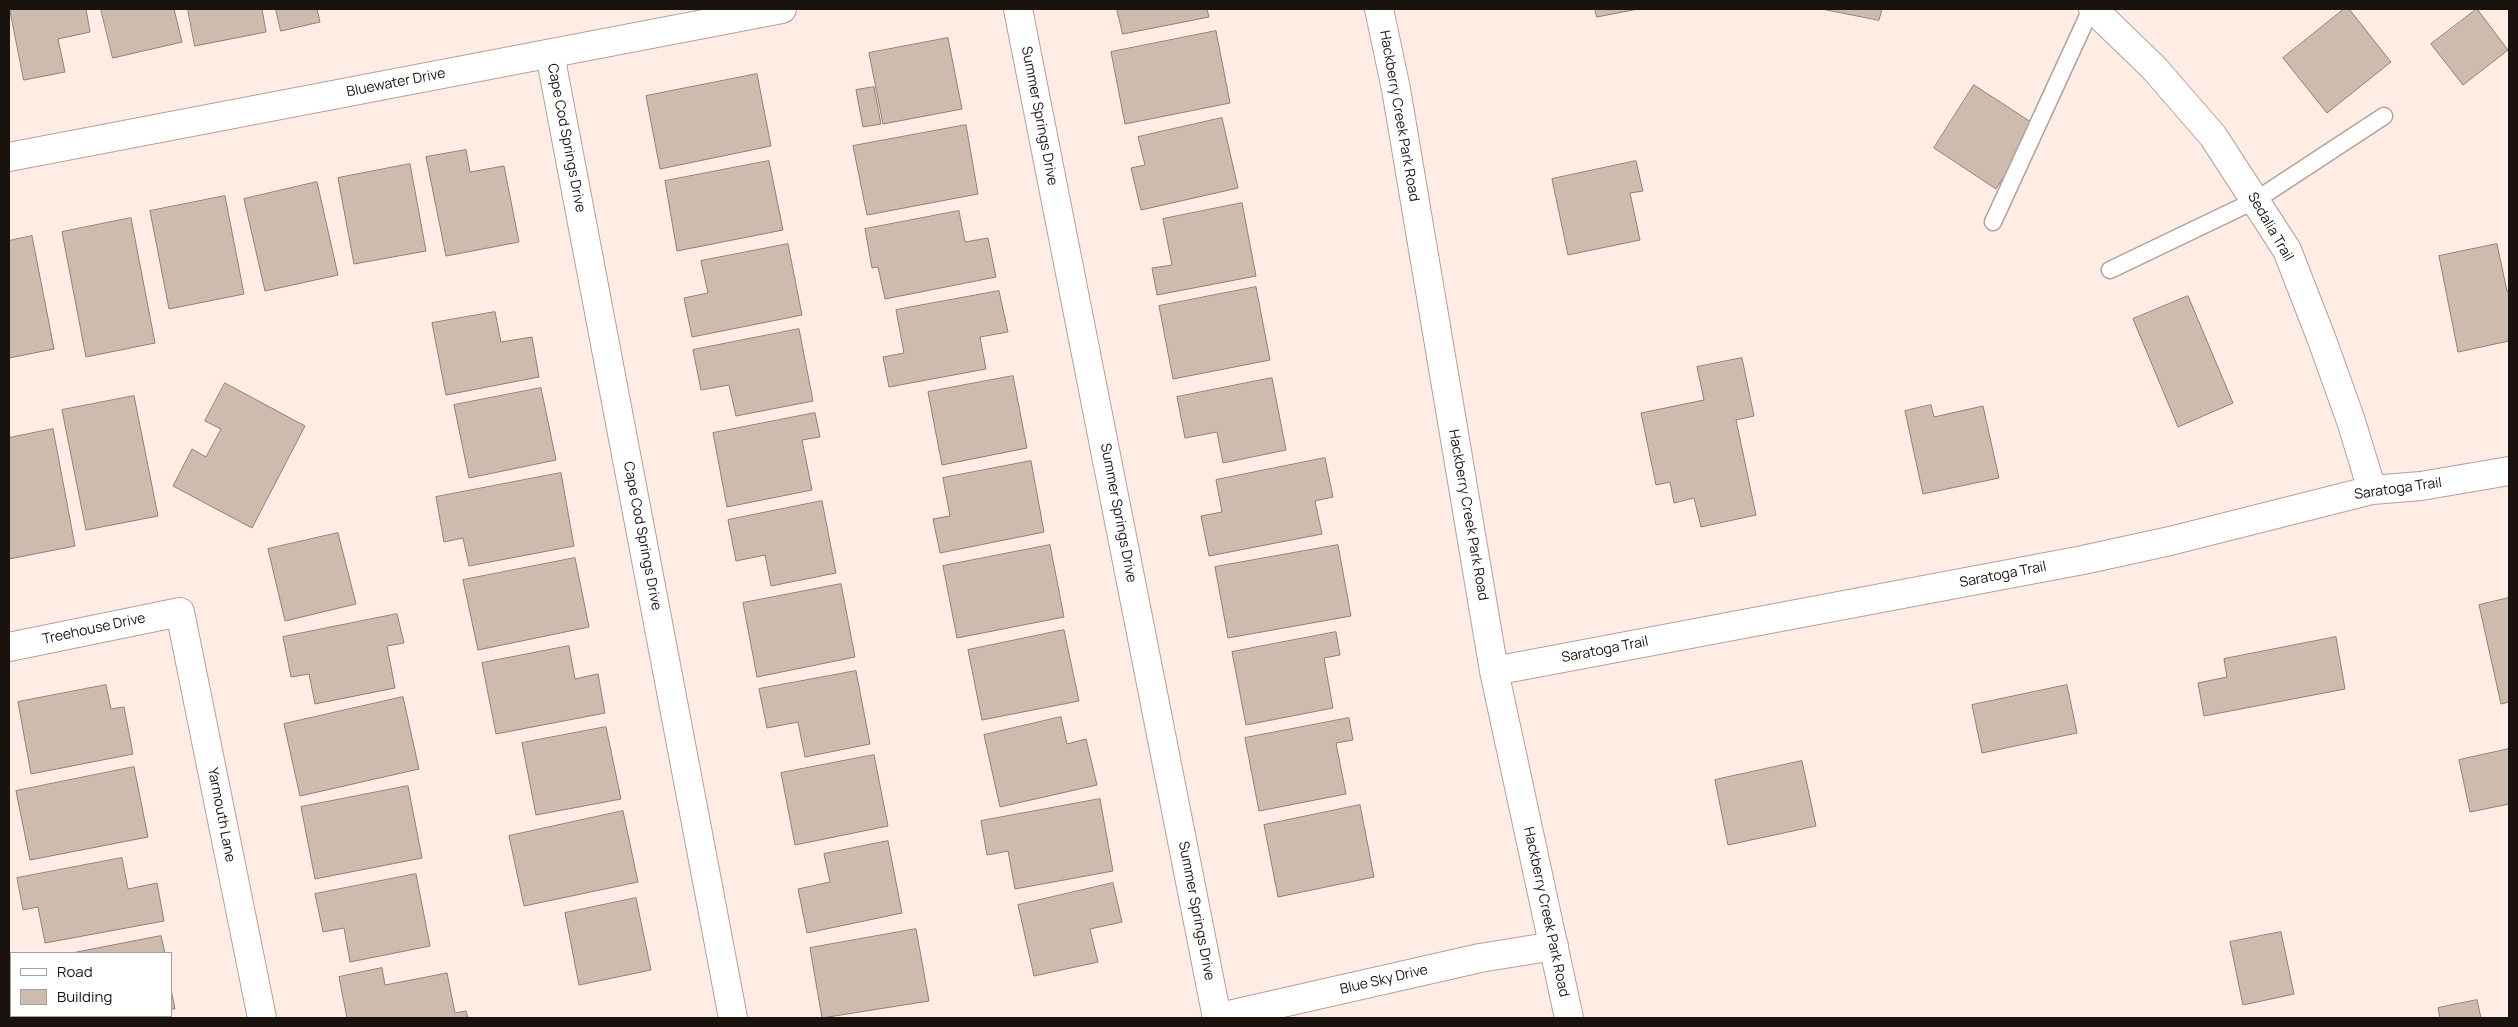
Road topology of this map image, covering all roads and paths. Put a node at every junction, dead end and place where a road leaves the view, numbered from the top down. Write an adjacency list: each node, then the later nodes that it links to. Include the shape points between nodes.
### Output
1 (782, 9): 5 (street, Bluewater Drive)
2 (1018, 9): 20 (street, Summer Springs Drive)
3 (1379, 9): 16 (street, Hackberry Creek Park Road, via 1396,89)
4 (2092, 9): 9 (street, Sedalia Trail, via 2154,68 2213,136); 10 (lane)
5 (752, 12): 6 (street, Bluewater Drive)
6 (550, 54): 8 (street, Bluewater Drive); 19 (street, Cape Cod Springs Drive)
7 (2384, 116): 9 (lane)
8 (9, 157)
9 (2256, 200): 11 (lane); 13 (street, Sedalia Trail, via 2290,259 2348,412)
10 (1993, 222)
11 (2110, 270)
12 (2509, 471): 13 (street, Saratoga Trail, via 2421,486)
13 (2372, 490): 16 (street, Saratoga Trail, via 2170,542 2083,560)
14 (180, 612): 15 (street, Treehouse Drive); 18 (street, Yarmouth Lane)
15 (9, 647)
16 (1494, 671): 17 (street, Hackberry Creek Park Road)
17 (1554, 946): 20 (street, Blue Sky Drive, via 1480,958); 21 (street, Hackberry Creek Park Road)
18 (262, 1018)
19 (733, 1018)
20 (1217, 1018)
21 (1570, 1018)

